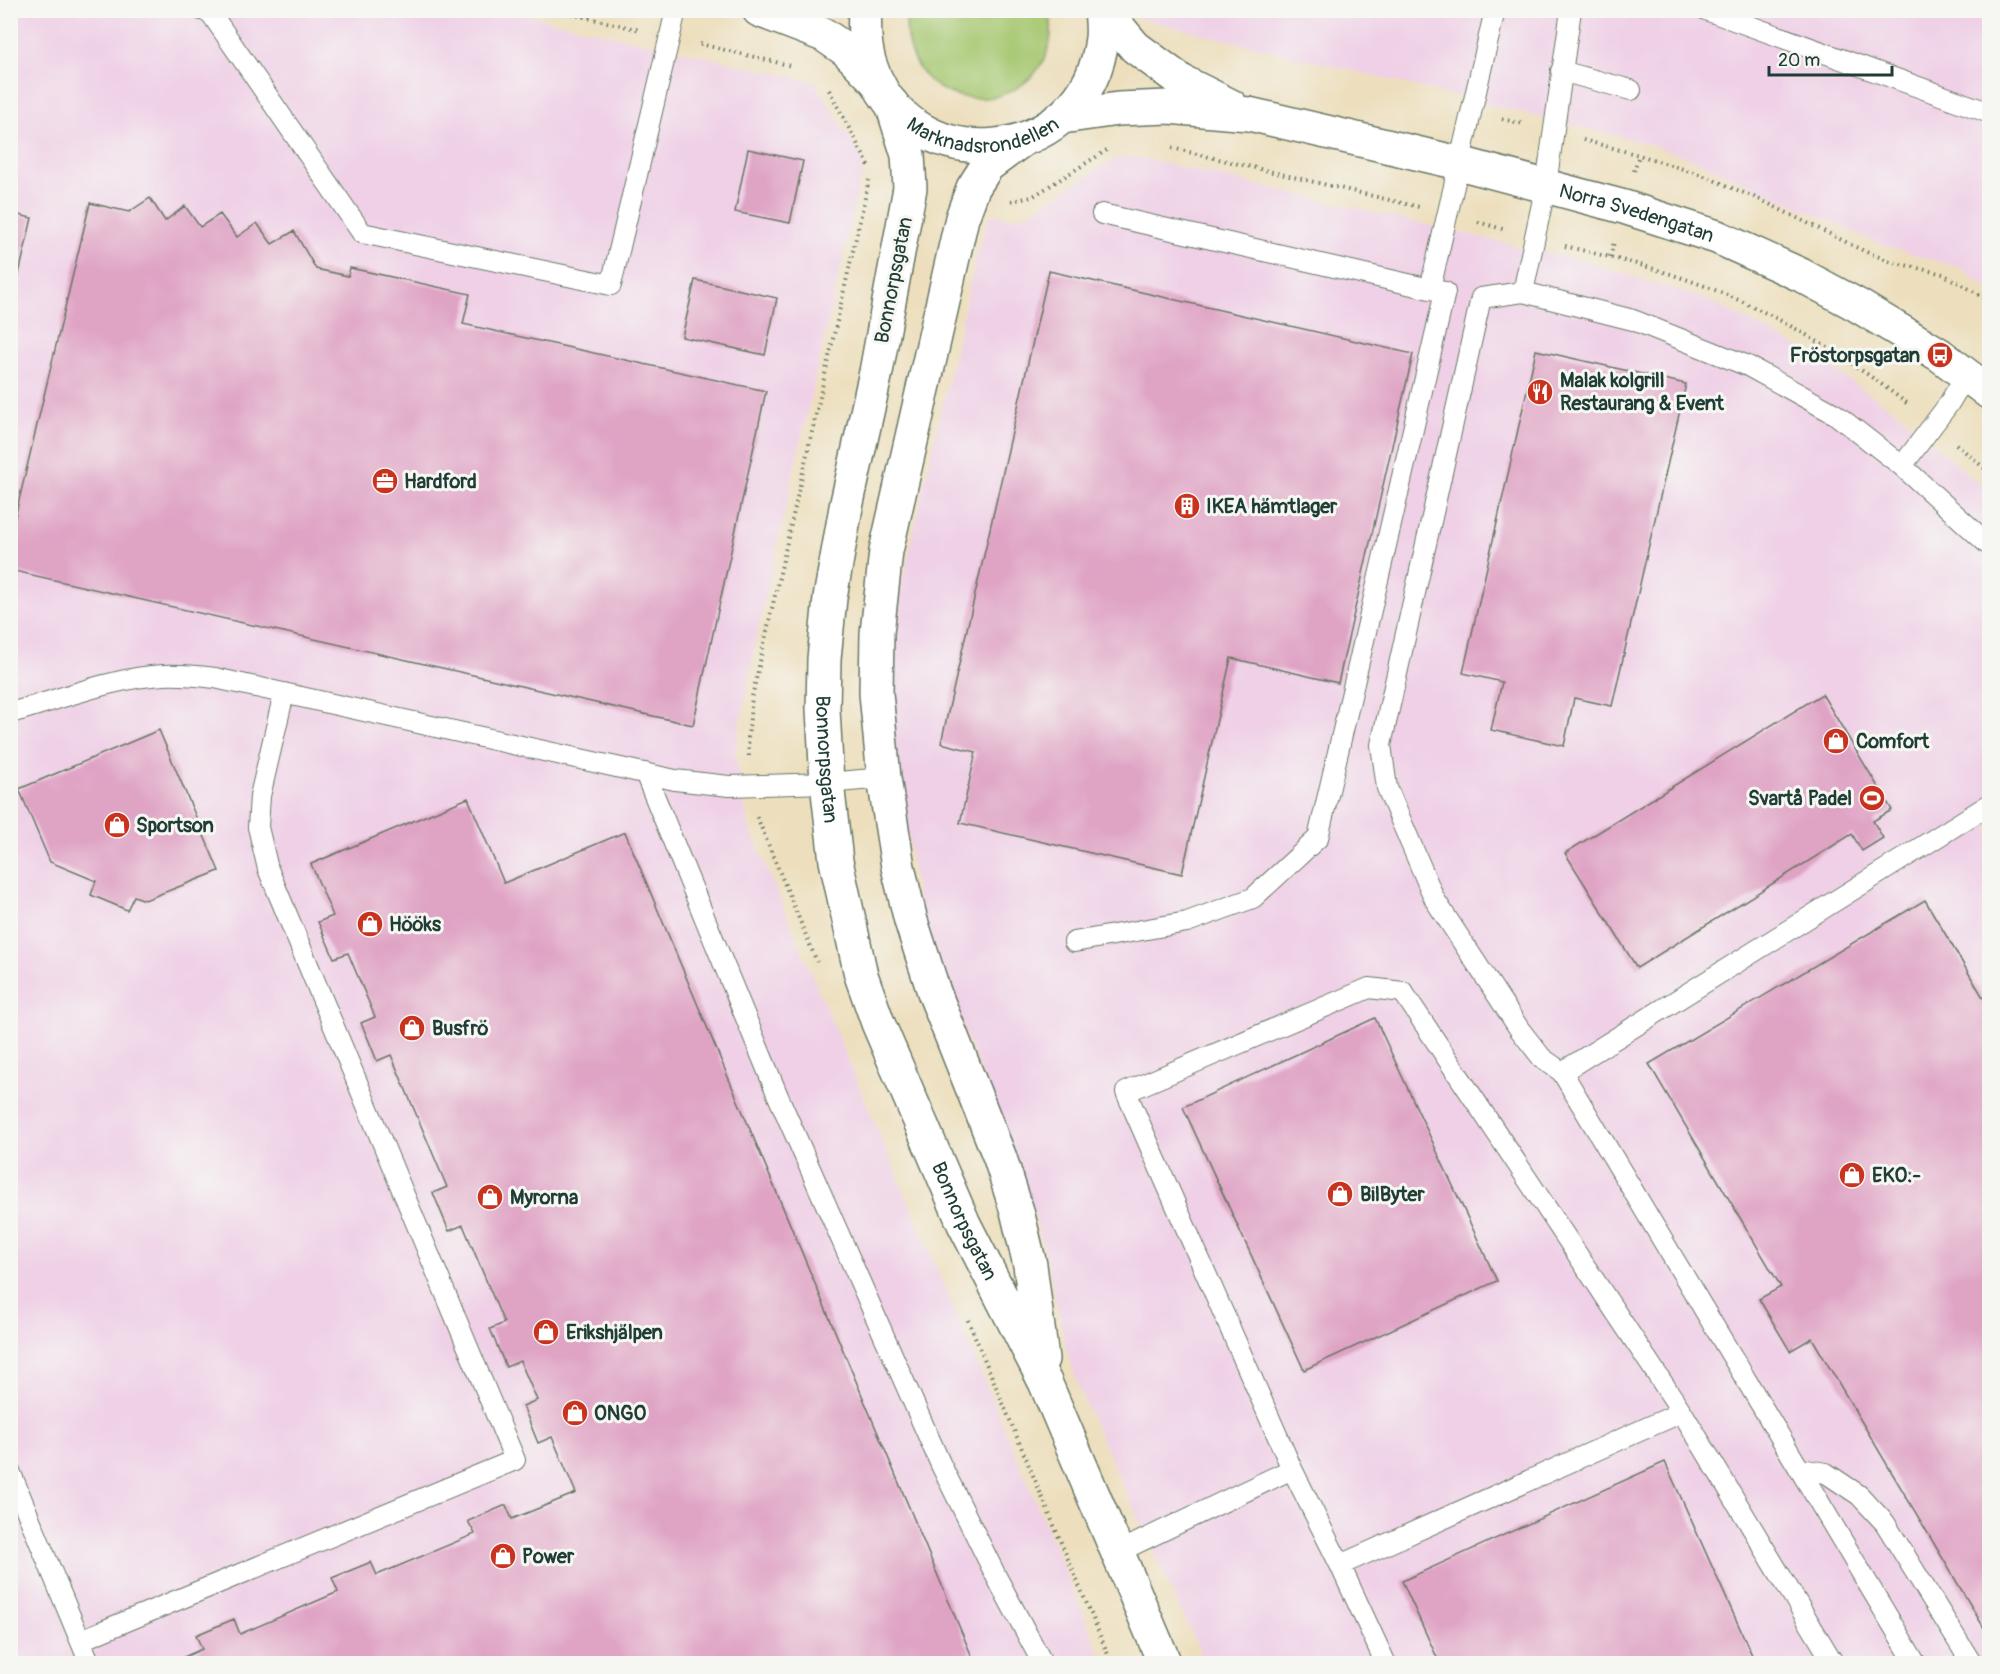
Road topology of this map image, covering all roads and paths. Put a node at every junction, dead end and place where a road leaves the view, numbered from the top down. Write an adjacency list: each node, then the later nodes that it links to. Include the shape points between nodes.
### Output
1 (202, 10): 10 (lane, via 210,12 362,233 611,285)
2 (554, 10): 10 (path)
3 (676, 10): 10 (lane)
4 (759, 10): 15 (street, via 824,35 846,50)
5 (865, 10): 15 (street, Marknadsrondellen, via 868,60)
6 (1103, 10): 17 (street, Norra Svedengatan, via 1135,47 1181,81); 18 (street, Marknadsrondellen, via 1103,37 1096,67 1083,94)
7 (1495, 10): 23 (lane)
8 (1571, 10): 12 (lane)
9 (1706, 10): 16 (lane)
10 (670, 37): 11 (path)
11 (795, 67)
12 (1561, 71): 14 (lane); 25 (lane)
13 (826, 83): 24 (path, via 872,171)
14 (1631, 90)
15 (885, 94): 19 (street, Marknadsrondellen, via 916,126 952,142 999,146); 24 (street, Bonnorpsgatan, via 908,155)
16 (1989, 113)
17 (1249, 114): 18 (street, Norra Svedengatan, via 1168,107); 23 (street, Norra Svedengatan)
18 (1062, 117): 19 (street, Marknadsrondellen)
19 (1022, 140): 26 (street, Bonnorpsgatan, via 987,166)
20 (1115, 145): 26 (path, via 1032,196 1016,201 1000,201)
21 (1167, 147): 28 (path)
22 (1638, 155): 32 (path, via 1723,184 1892,262 1943,274)
23 (1459, 163): 25 (street, Norra Svedengatan); 28 (lane)
24 (910, 171): 42 (street, Bonnorpsgatan, via 887,314 830,598 823,699)
25 (1546, 185): 29 (lane); 33 (street, Norra Svedengatan, via 1717,237 1780,265 1857,305 1940,355)
26 (974, 188): 41 (street, Bonnorpsgatan, via 962,218 885,551 876,693)
27 (1102, 214): 30 (lane)
28 (1447, 214): 29 (path); 30 (lane)
29 (1535, 238): 31 (lane); 34 (path, via 1686,279 1748,305 1837,353)
30 (1430, 289): 44 (lane, via 1445,292 1318,838 1253,898 1187,922)
31 (1523, 292): 35 (lane, via 1633,320 1748,366 1835,414); 45 (lane, via 1481,298 1381,745 1387,789 1435,900 1520,1030 1542,1058)
32 (1989, 303)
33 (1978, 384): 34 (lane)
34 (1934, 424): 35 (lane); 36 (path)
35 (1902, 466): 37 (lane)
36 (1989, 473)
37 (1989, 546)
38 (284, 693): 39 (lane, via 215,678 162,675 121,682); 40 (lane); 53 (lane, via 260,796 258,828 268,868 515,1460)
39 (10, 713)
40 (645, 773): 42 (lane, via 729,786); 55 (lane, via 778,1096 941,1465)
41 (884, 778): 42 (lane); 46 (street, Bonnorpsgatan, via 911,921 1017,1211 1030,1266)
42 (827, 783): 46 (street, Bonnorpsgatan, via 836,861 861,975 874,1013 964,1224)
43 (1989, 804): 45 (lane)
44 (1074, 942)
45 (1562, 1072): 49 (lane)
46 (1045, 1382): 51 (street, Bonnorpsgatan)
47 (1682, 1412): 48 (lane, via 1403,992 1369,988 1126,1092); 52 (lane); 58 (lane)
48 (1292, 1469): 51 (lane); 52 (lane)
49 (1800, 1469): 59 (lane); 60 (lane, via 1826,1473 1858,1495 1886,1524)
50 (10, 1471): 53 (lane)
51 (1118, 1552): 56 (street, Bonnorpsgatan)
52 (1340, 1564): 57 (lane)
53 (81, 1640): 54 (lane)
54 (90, 1664)
55 (1043, 1664)
56 (1165, 1664)
57 (1386, 1664)
58 (1834, 1664)
59 (1916, 1664)
60 (1972, 1664)

